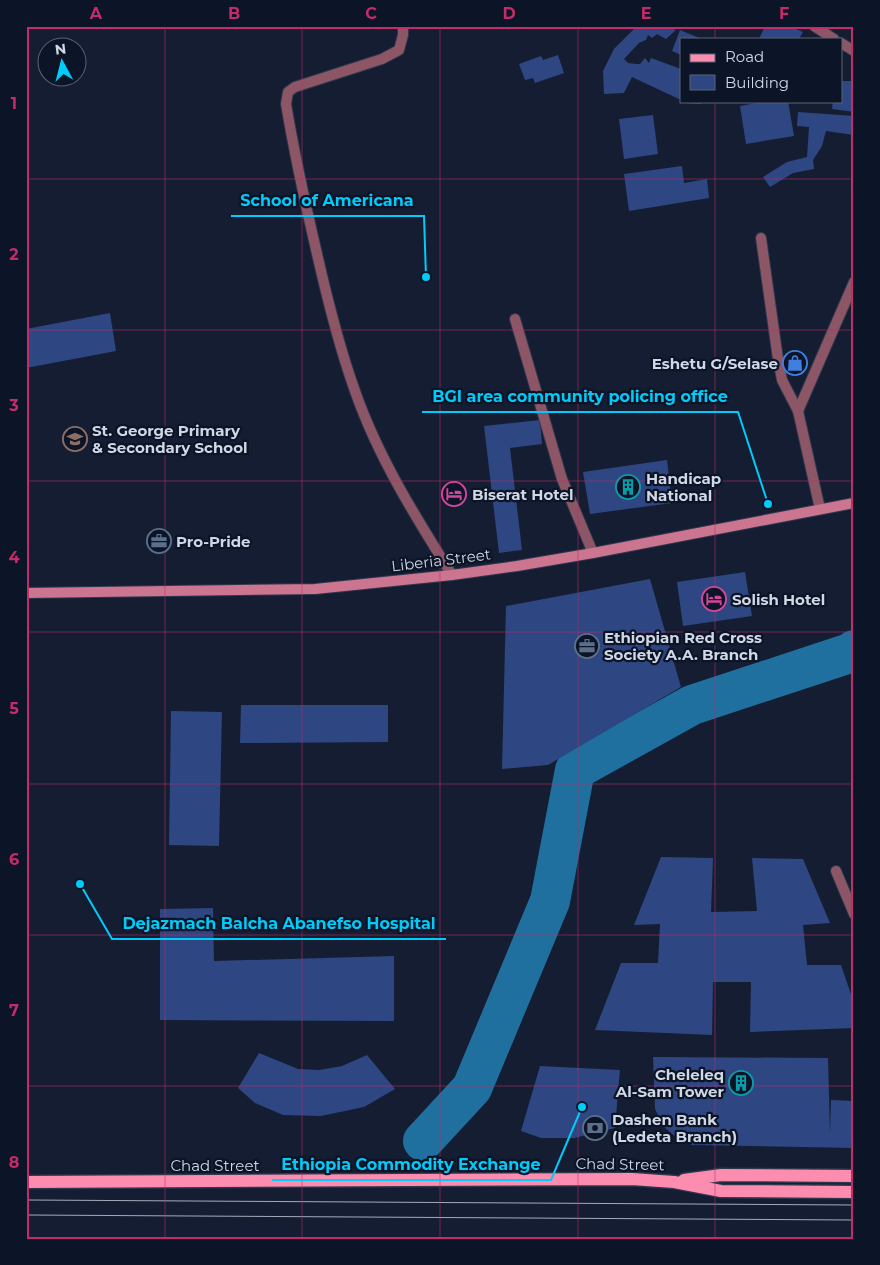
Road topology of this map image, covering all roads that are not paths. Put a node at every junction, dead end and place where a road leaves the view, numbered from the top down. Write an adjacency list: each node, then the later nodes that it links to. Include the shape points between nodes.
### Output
1 (403, 26): 13 (street, via 399,50 382,59 295,88 288,92 286,104 334,324 355,392 408,506)
2 (814, 26): 3 (street)
3 (832, 38)
4 (842, 44): 5 (street)
5 (854, 51)
6 (761, 238): 9 (street, via 782,380)
7 (854, 282): 9 (street)
8 (515, 319): 12 (street, via 562,479)
9 (798, 411): 11 (street)
10 (854, 503): 11 (street, Liberia Street)
11 (820, 509): 12 (street, Liberia Street)
12 (593, 553): 13 (street, Liberia Street)
13 (452, 575): 14 (street, Liberia Street, via 315,589)
14 (26, 594)
15 (836, 871): 16 (street)
16 (854, 914)
17 (854, 1176): 19 (main road, Chad Street, via 721,1175)
18 (26, 1182): 19 (main road, Chad Street, via 632,1179)
19 (674, 1182): 20 (main road, Chad Street, via 721,1191)
20 (854, 1192)

